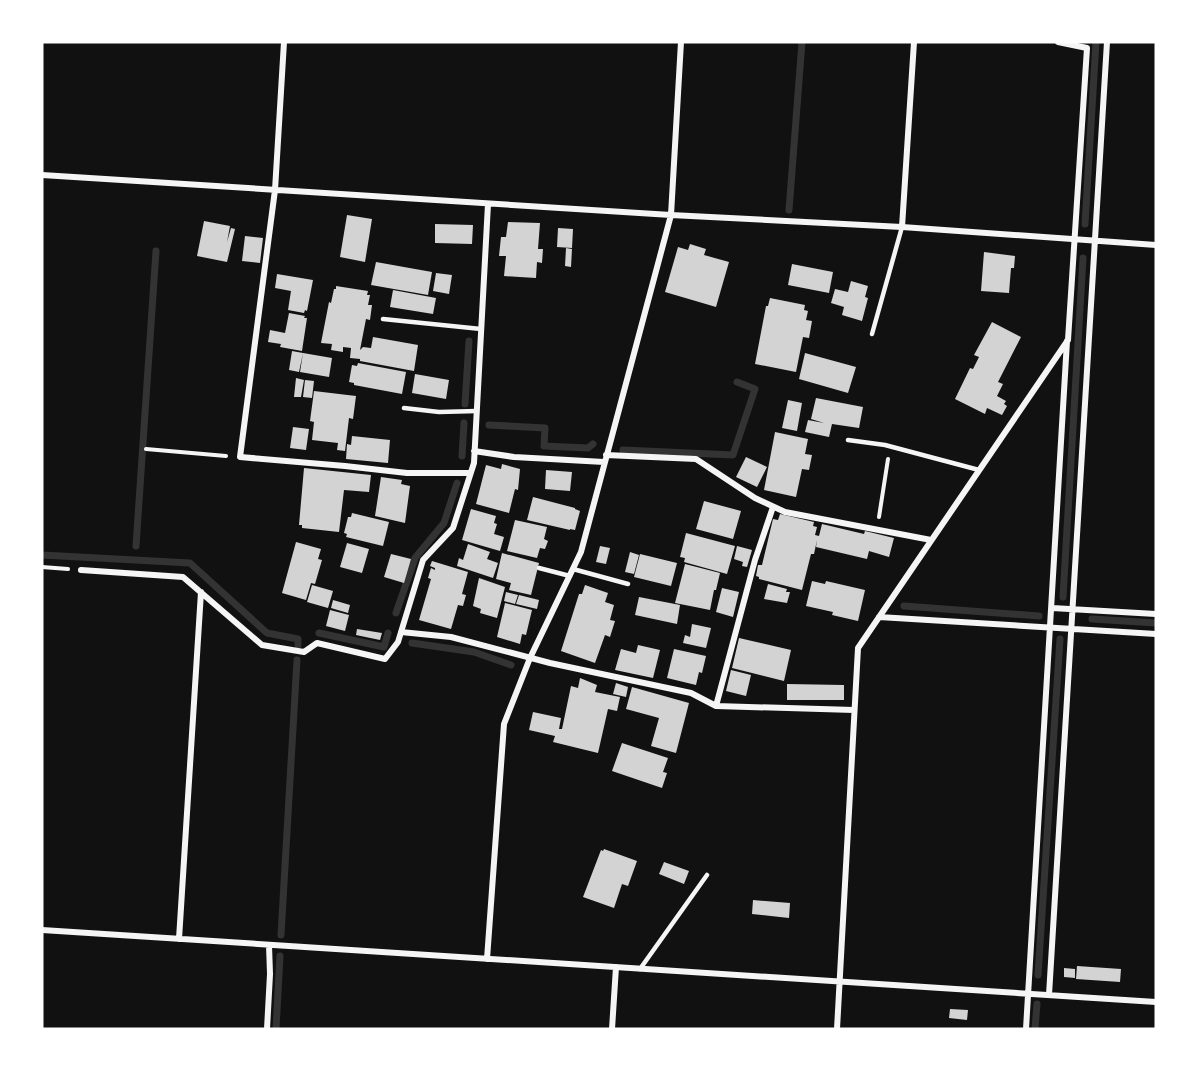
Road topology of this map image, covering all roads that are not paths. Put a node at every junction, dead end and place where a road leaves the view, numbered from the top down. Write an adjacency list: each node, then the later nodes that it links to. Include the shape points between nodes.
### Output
1 (285, 42): 8 (street)
2 (681, 42): 10 (street)
3 (914, 42): 11 (street)
4 (1058, 42): 6 (street)
5 (1107, 42): 13 (street)
6 (1080, 44): 12 (street, via 1087,48)
7 (42, 175): 8 (street)
8 (275, 190): 9 (street); 25 (street, via 240,457 407,474)
9 (488, 204): 10 (street); 16 (street)
10 (671, 215): 11 (street); 23 (street)
11 (902, 227): 12 (street); 17 (lane)
12 (1076, 240): 13 (street); 18 (street)
13 (1095, 241): 14 (street); 35 (street)
14 (1156, 245)
15 (382, 319): 16 (lane)
16 (481, 329): 20 (street)
17 (872, 334)
18 (1068, 340): 24 (street); 34 (street)
19 (404, 408): 20 (lane)
20 (477, 411): 22 (street)
21 (848, 440): 24 (lane)
22 (474, 451): 23 (street, via 514,457); 25 (street)
23 (605, 459): 26 (street, via 696,459); 29 (street, via 581,552)
24 (979, 470): 27 (street)
25 (470, 473): 40 (street, via 453,528 423,560)
26 (773, 507): 27 (street); 43 (street)
27 (932, 540): 37 (street)
28 (539, 568): 31 (lane)
29 (573, 568): 31 (street); 32 (lane)
30 (81, 570): 33 (street, via 183,577)
31 (570, 576): 42 (street)
32 (628, 584)
33 (201, 592): 40 (street, via 262,645 304,652 317,643 385,659); 47 (street)
34 (1052, 608): 35 (street); 38 (street)
35 (1073, 609): 36 (street); 39 (street)
36 (1156, 614)
37 (879, 617): 38 (street); 44 (street, via 858,648)
38 (1051, 628): 39 (street); 53 (street)
39 (1072, 629): 41 (street); 54 (street)
40 (401, 632): 42 (street, via 451,637)
41 (1156, 634)
42 (530, 658): 43 (street, via 691,693); 49 (street, via 504,724)
43 (716, 706): 44 (street)
44 (854, 710): 52 (street)
45 (707, 875): 51 (lane)
46 (42, 930): 47 (street)
47 (179, 939): 48 (street)
48 (269, 945): 49 (street); 56 (street)
49 (487, 959): 50 (street)
50 (616, 967): 51 (street); 57 (street)
51 (640, 969): 52 (street)
52 (840, 982): 53 (street); 58 (street)
53 (1028, 994): 54 (street); 59 (street)
54 (1049, 995): 55 (street)
55 (1156, 1002)
56 (267, 1029)
57 (612, 1029)
58 (837, 1029)
59 (1026, 1029)

